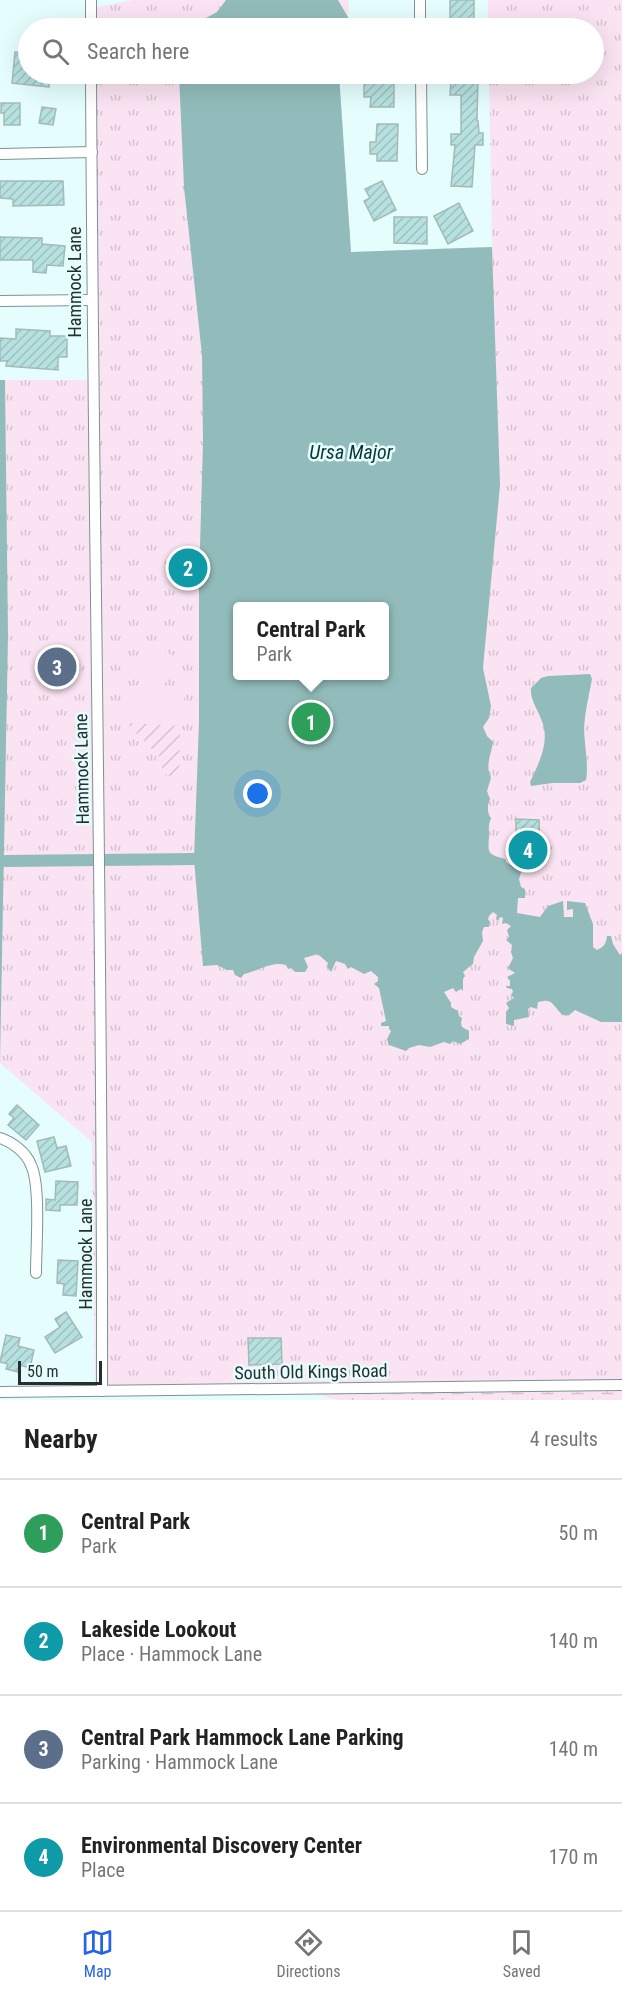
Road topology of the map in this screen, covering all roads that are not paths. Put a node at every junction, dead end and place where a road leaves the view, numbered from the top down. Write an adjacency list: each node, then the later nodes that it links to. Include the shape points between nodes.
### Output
1 (91, 0): 3 (street)
2 (420, 0): 4 (street)
3 (91, 18)
4 (420, 18)
5 (91, 84): 7 (street, Hammock Lane)
6 (421, 84): 9 (street)
7 (92, 152): 8 (street); 10 (street, Hammock Lane)
8 (0, 154)
9 (422, 169)
10 (92, 300): 11 (street); 15 (street, Hammock Lane, via 100,805)
11 (0, 301)
12 (0, 1138): 13 (street, via 12,1142 31,1163 36,1180)
13 (36, 1273)
14 (622, 1385): 17 (street, South Old Kings Road)
15 (102, 1391): 16 (street, South Old Kings Road); 17 (street, South Old Kings Road)
16 (0, 1392)
17 (229, 1395)

